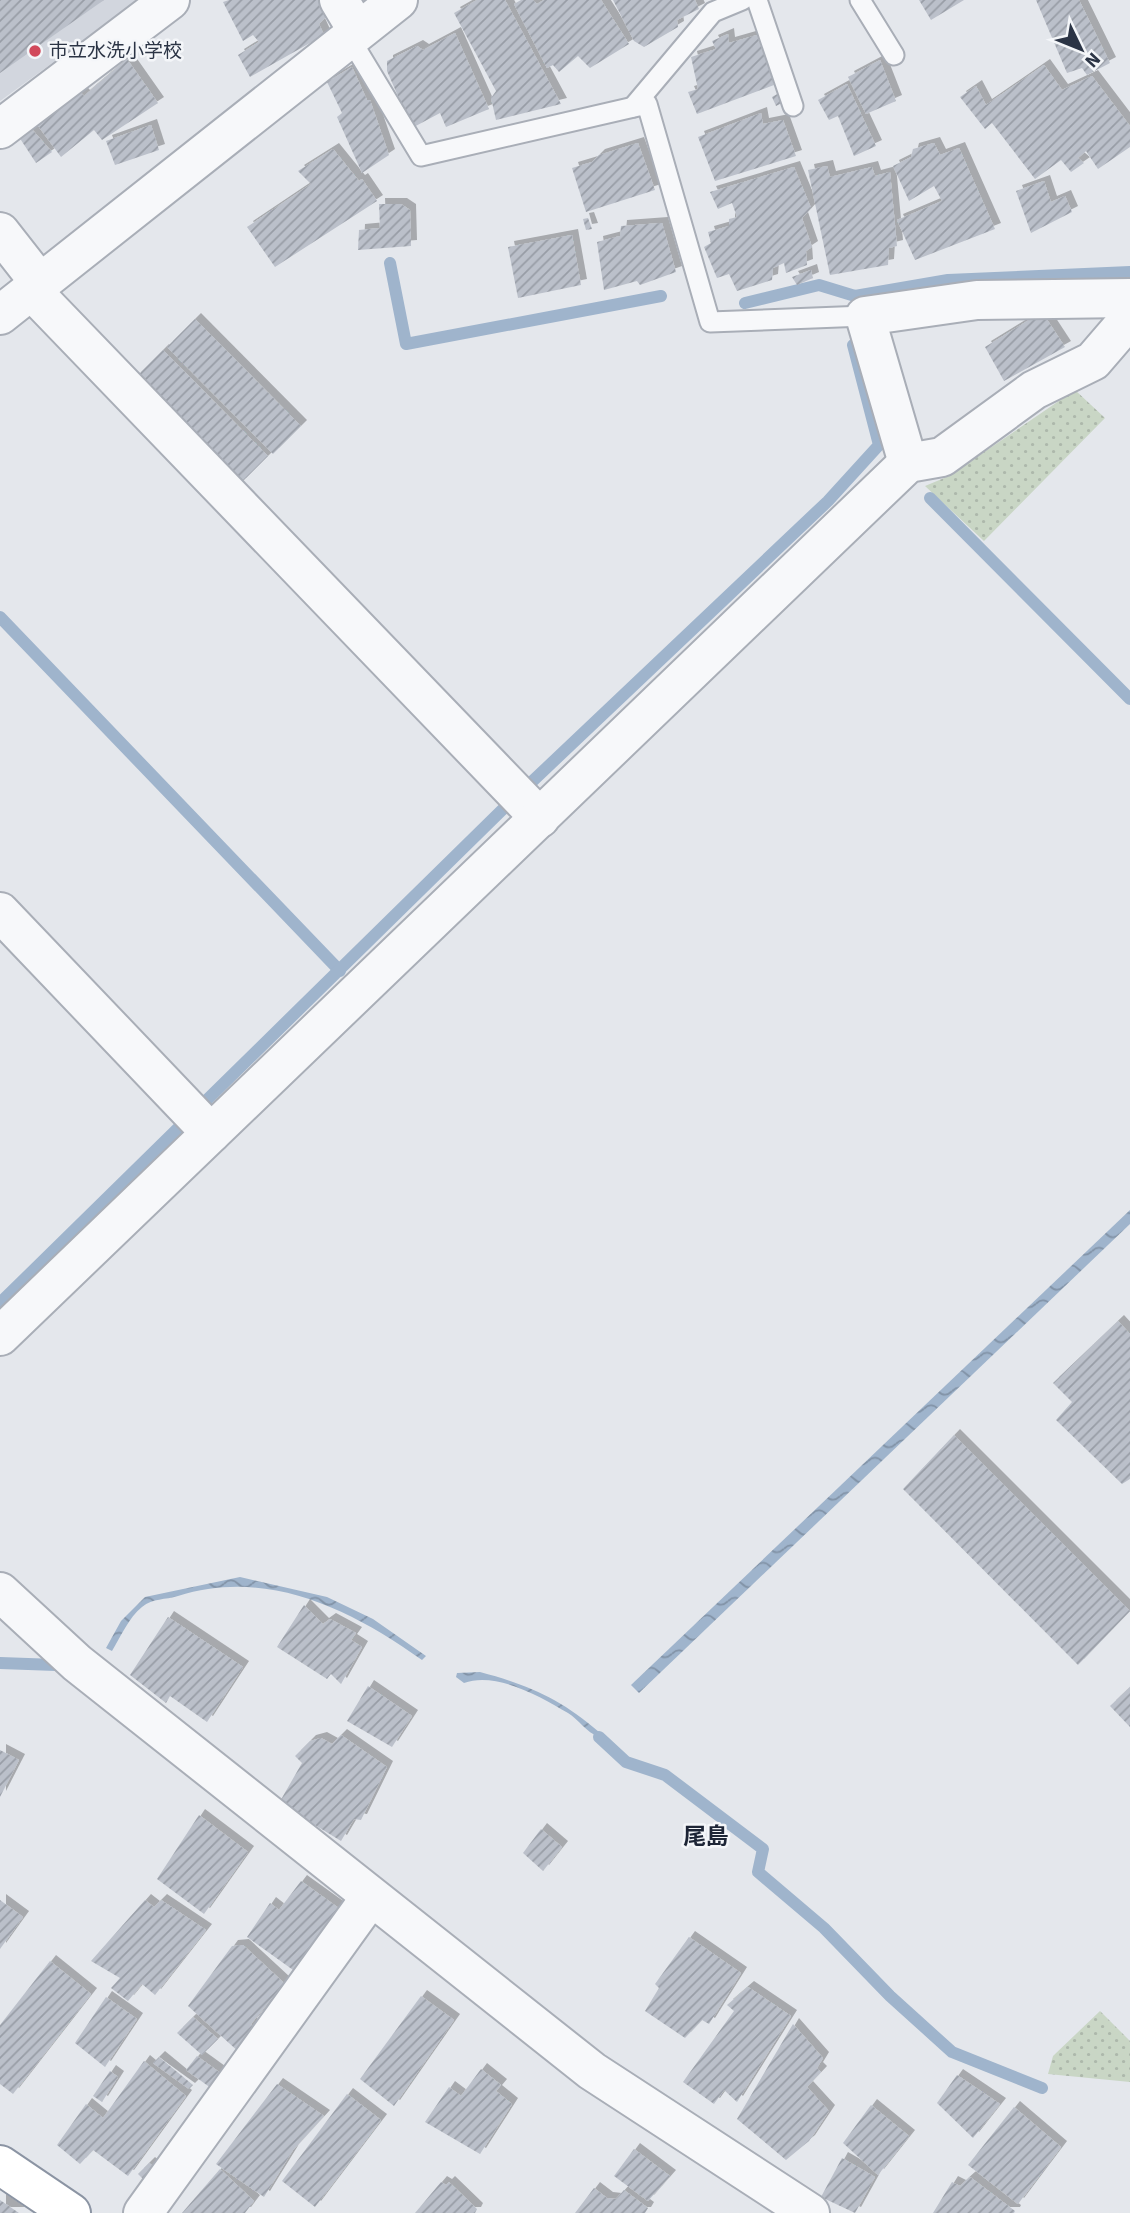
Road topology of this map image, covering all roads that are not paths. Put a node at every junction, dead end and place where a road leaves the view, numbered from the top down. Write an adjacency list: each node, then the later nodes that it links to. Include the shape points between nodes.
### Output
1 (170, 0): 10 (street)
2 (398, 0): 6 (street)
3 (742, 0): 9 (lane, via 713,12)
4 (757, 0): 8 (lane)
5 (860, 0): 7 (lane)
6 (348, 22): 9 (lane, via 421,156); 12 (street)
7 (894, 55)
8 (793, 106)
9 (633, 107): 15 (lane, via 648,104 710,322)
10 (0, 129)
11 (0, 232): 12 (street)
12 (36, 287): 14 (street); 18 (street)
13 (1130, 298): 15 (street, via 977,300)
14 (0, 315)
15 (864, 316): 17 (street)
16 (1130, 318): 17 (street, via 1093,361 1034,390 942,457)
17 (908, 464): 18 (street)
18 (540, 818): 20 (street)
19 (0, 912): 20 (street)
20 (211, 1133): 21 (street)
21 (0, 1336)
22 (0, 1592): 23 (street, via 77,1663)
23 (370, 1898): 26 (street); 27 (street, via 592,2071)
24 (0, 2165): 25 (highway)
25 (71, 2213)
26 (143, 2213)
27 (810, 2213)

